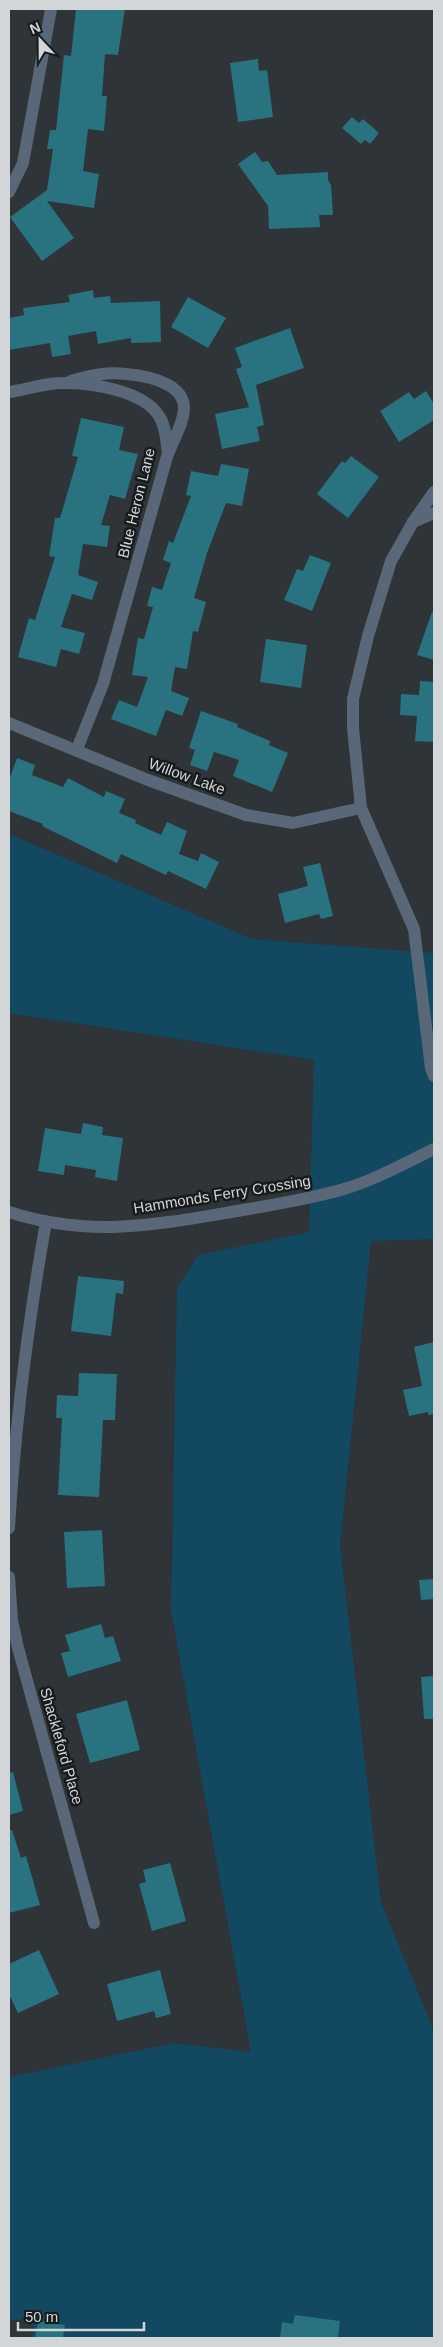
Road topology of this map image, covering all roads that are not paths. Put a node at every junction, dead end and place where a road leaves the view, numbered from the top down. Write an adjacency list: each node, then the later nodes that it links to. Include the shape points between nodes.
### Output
1 (51, 9): 2 (street, via 23,163)
2 (9, 192)
3 (62, 383): 4 (street, Blue Heron Lane); 5 (street, Blue Heron Lane, via 115,389 152,406 160,418); 5 (street, via 102,374 131,374 172,386 184,406 182,420)
4 (9, 392)
5 (168, 453): 10 (street, Blue Heron Lane, via 102,684)
6 (434, 492): 8 (street)
7 (434, 513): 8 (street)
8 (413, 522): 11 (street, via 391,561 353,699 355,761)
9 (9, 723): 10 (street, Willow Lake)
10 (77, 750): 11 (street, Willow Lake, via 148,780 246,815 293,823)
11 (361, 808): 12 (street, via 414,929)
12 (434, 1076)
13 (434, 1149): 15 (street, Hammonds Ferry Crossing, via 345,1189 258,1207 124,1227 77,1227)
14 (9, 1212): 15 (street, Hammonds Ferry Crossing)
15 (46, 1222): 16 (street, via 24,1368)
16 (9, 1528)
17 (9, 1577): 18 (street, Shackleford Place, via 18,1648)
18 (94, 1923)

